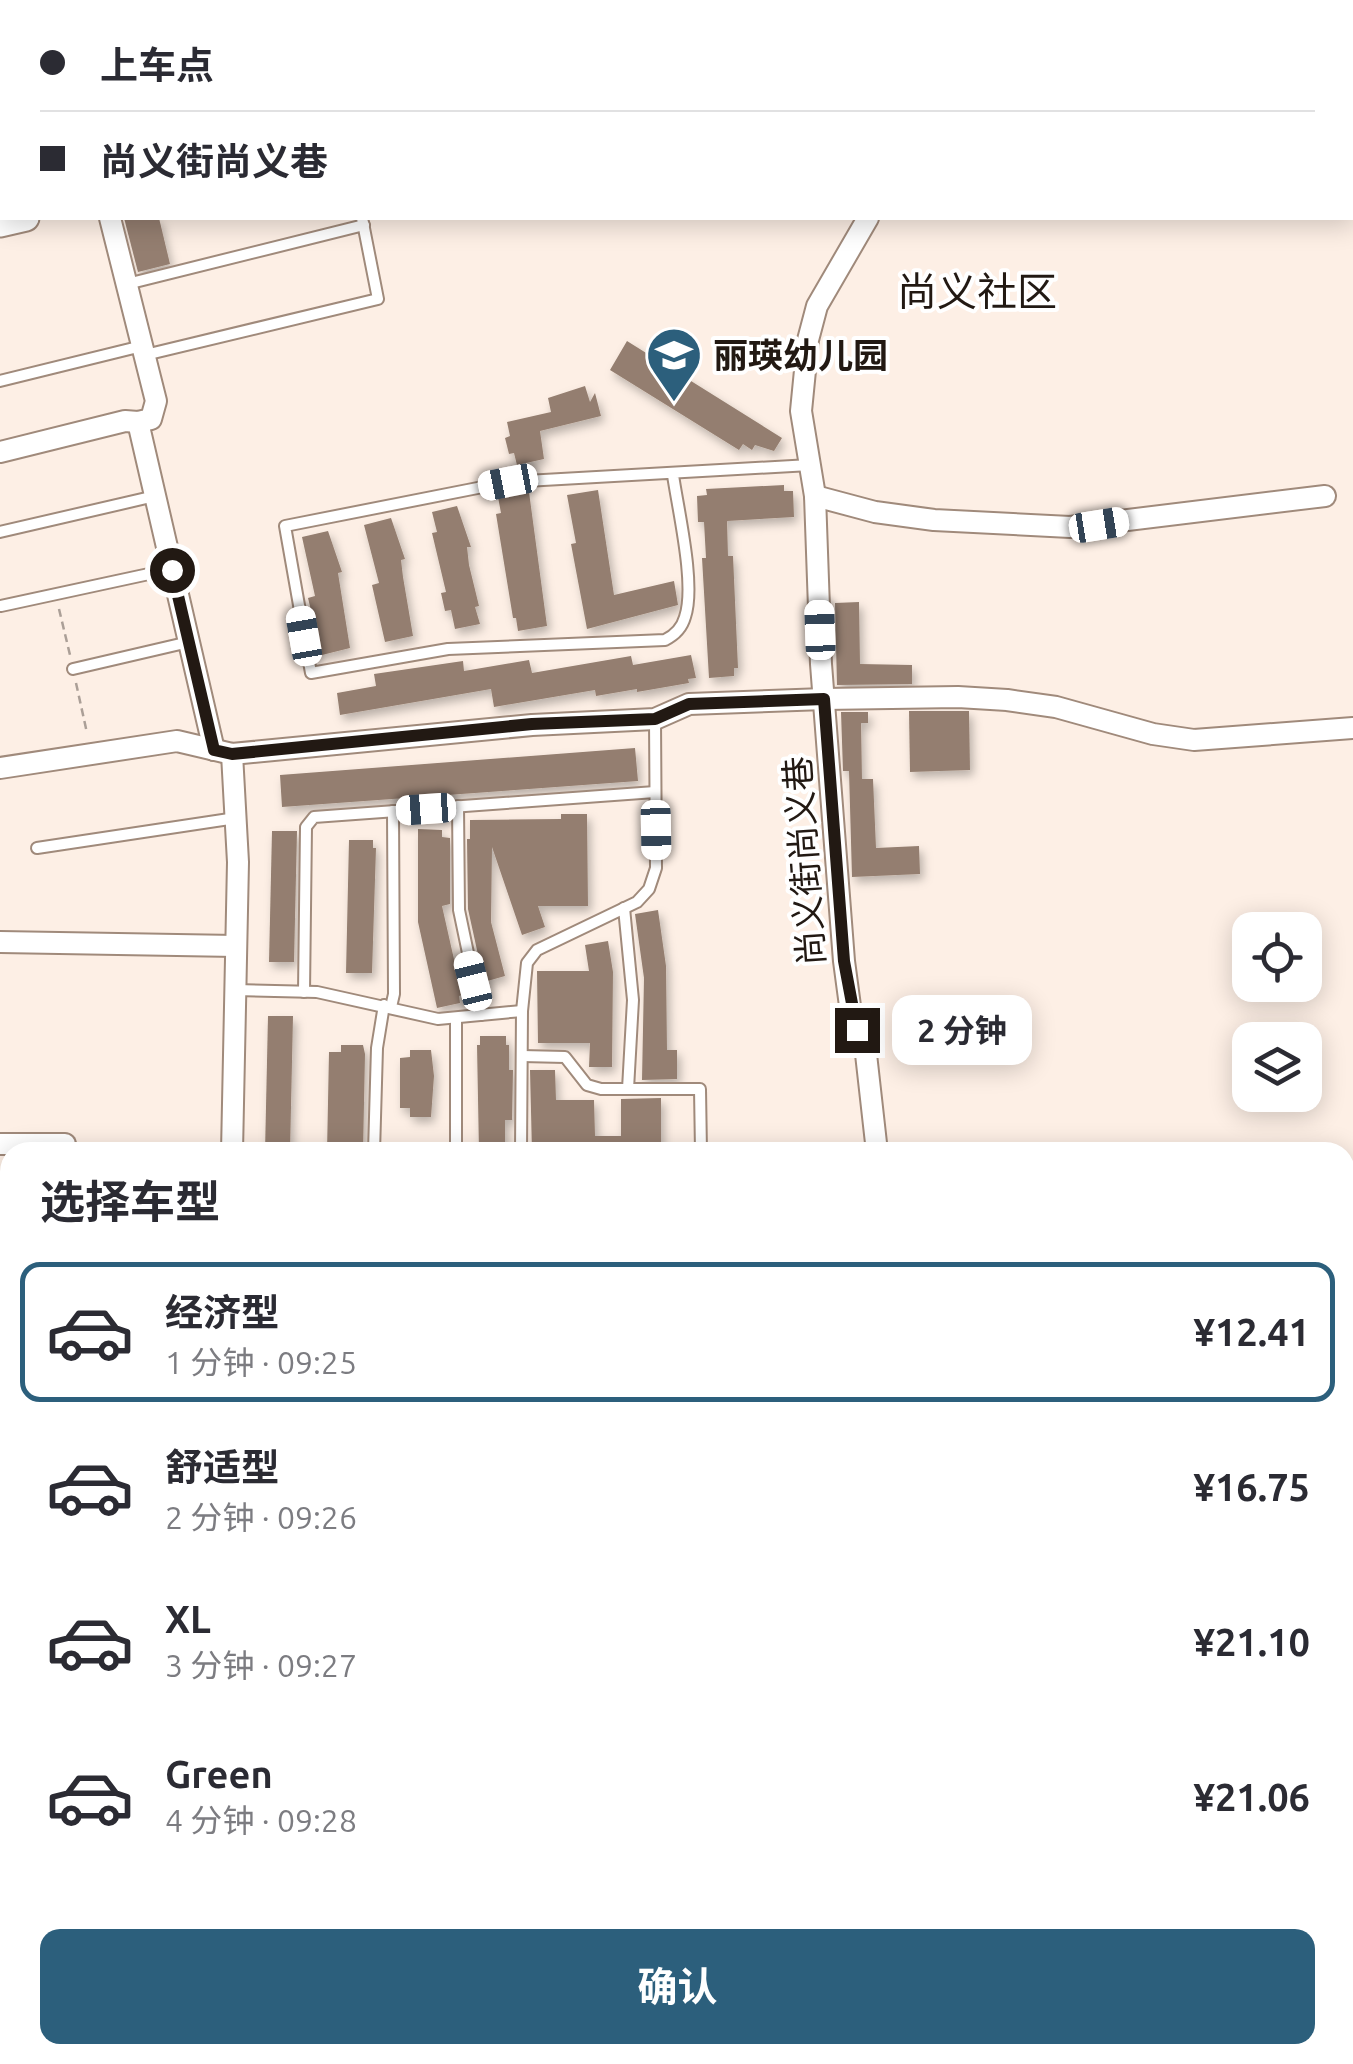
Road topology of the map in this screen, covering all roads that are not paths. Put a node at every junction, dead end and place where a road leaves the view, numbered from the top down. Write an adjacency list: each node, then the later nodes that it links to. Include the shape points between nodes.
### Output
1 (111, 220): 4 (street)
2 (867, 220): 9 (street, 尚义街尚义巷, via 811,323 802,411)
3 (363, 221): 4 (lane); 5 (lane, via 378,299)
4 (127, 284): 5 (street)
5 (143, 350): 6 (lane); 7 (street, via 156,401 151,419)
6 (0, 380)
7 (138, 422): 8 (street); 11 (street)
8 (0, 452)
9 (810, 465): 10 (lane); 12 (street, 尚义街尚义巷)
10 (673, 475): 10 (lane, via 508,482 285,526 311,673 448,650 665,640 687,610)
11 (155, 496): 14 (lane); 15 (street)
12 (814, 496): 13 (street, via 934,520 1070,527); 19 (street, 尚义街尚义巷)
13 (1326, 496)
14 (0, 532)
15 (172, 570): 16 (lane); 17 (street)
16 (1, 606)
17 (189, 642): 18 (lane); 22 (street)
18 (73, 669)
19 (824, 699): 20 (street, via 689,704); 21 (street, via 1007,700 1194,740); 45 (street, 尚义街尚义巷, via 846,983 866,1054)
20 (655, 719): 22 (street); 24 (lane)
21 (1353, 728)
22 (224, 752): 23 (street, via 177,742); 27 (street)
23 (0, 768)
24 (656, 792): 25 (lane); 29 (lane, via 653,882)
25 (458, 806): 26 (lane); 36 (lane, via 464,948)
26 (393, 811): 33 (lane, via 314,817 306,827); 34 (lane, via 394,994)
27 (236, 818): 28 (lane); 31 (street)
28 (37, 848)
29 (624, 908): 35 (lane, via 537,950 527,963); 39 (lane, via 633,1000)
30 (0, 942): 31 (street)
31 (236, 946): 32 (street)
32 (236, 990): 33 (lane); 40 (street)
33 (304, 992): 34 (lane)
34 (388, 1006): 37 (lane); 41 (lane, via 377,1048)
35 (522, 1011): 36 (lane); 38 (lane)
36 (481, 1015): 37 (lane)
37 (456, 1019): 42 (lane)
38 (522, 1056): 39 (lane, via 566,1057 588,1085); 43 (lane)
39 (628, 1089): 44 (lane, via 700,1089)
40 (232, 1142)
41 (374, 1142)
42 (456, 1142)
43 (521, 1142)
44 (702, 1142)
45 (876, 1142)

